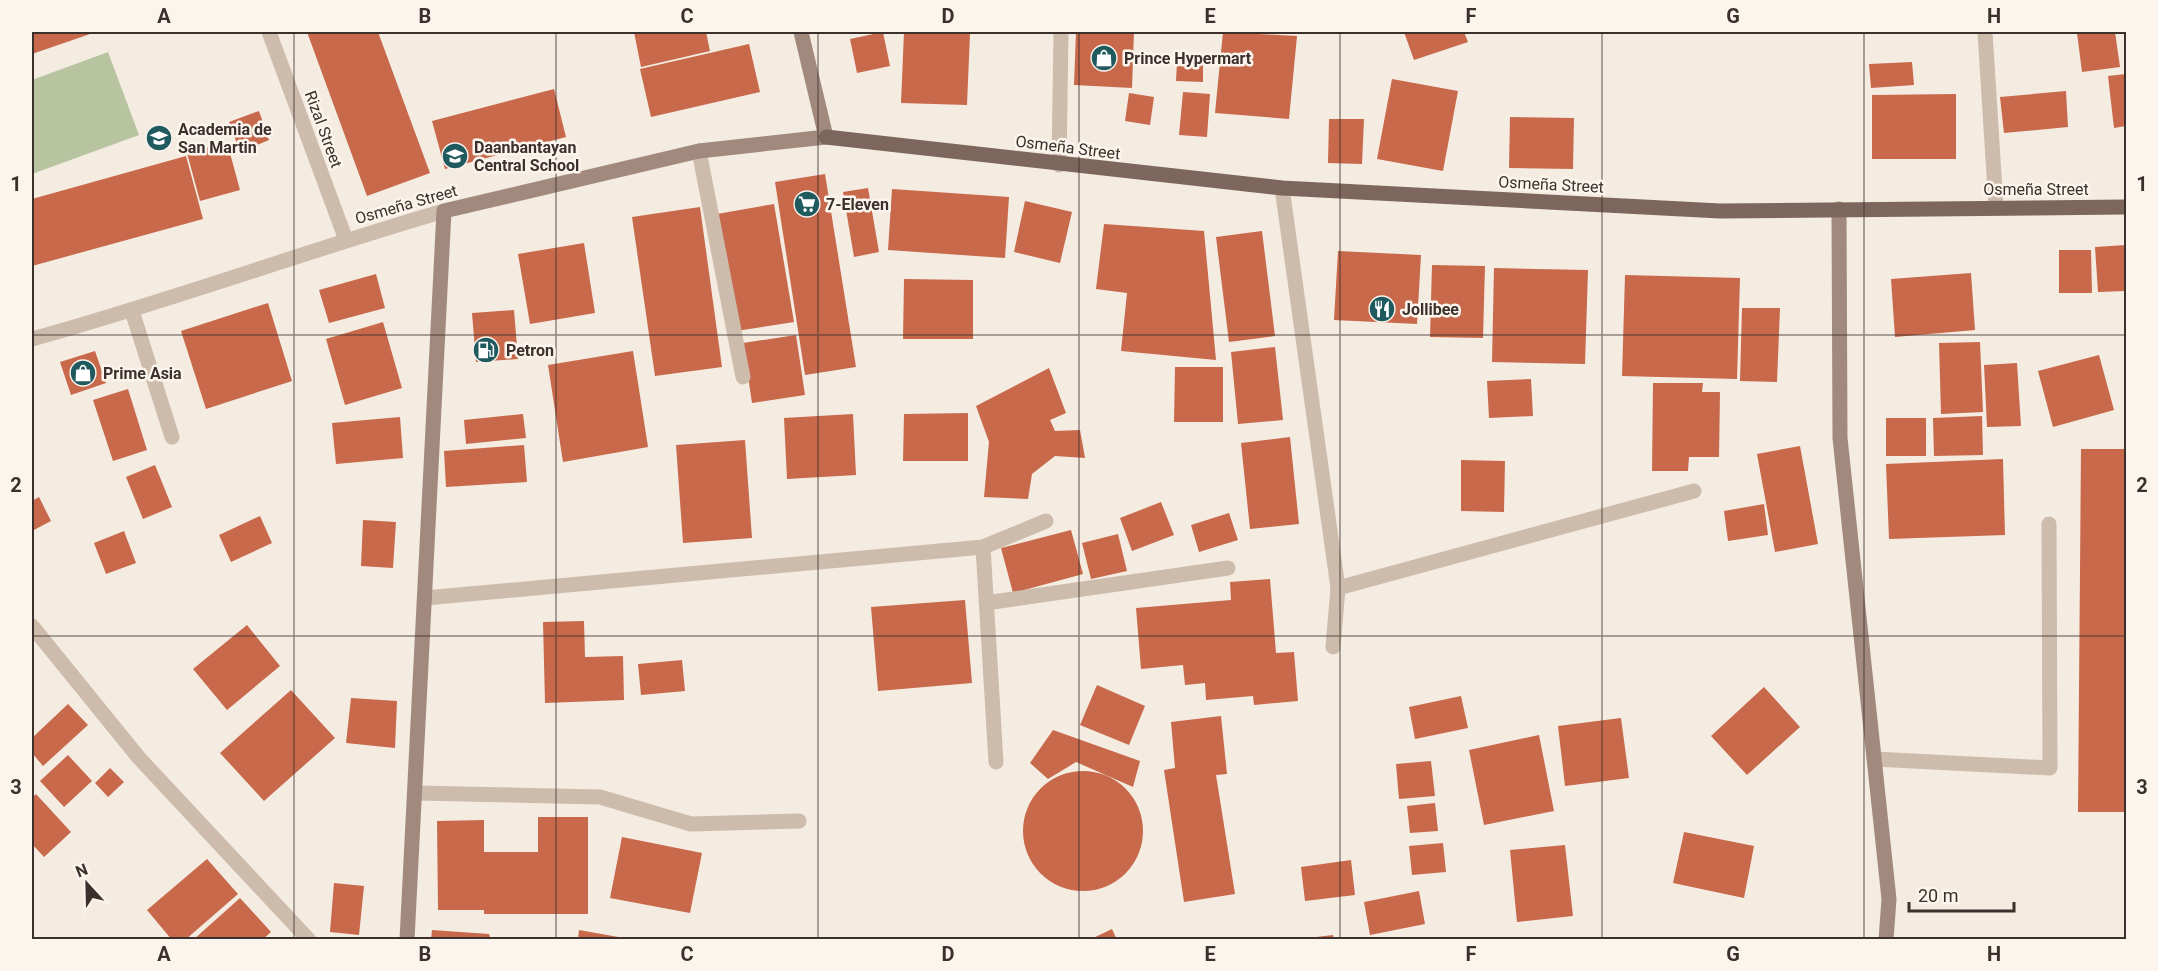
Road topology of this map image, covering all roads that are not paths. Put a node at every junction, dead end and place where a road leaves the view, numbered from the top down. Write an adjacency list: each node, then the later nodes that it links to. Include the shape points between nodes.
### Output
1 (269, 32): 13 (street, Rizal Street)
2 (801, 32): 5 (main road)
3 (1062, 32): 7 (street)
4 (1985, 32): 9 (street)
5 (826, 137): 6 (main road, Osmeña Street); 7 (main road, Osmeña Street)
6 (699, 151): 12 (main road, Osmeña Street); 16 (street)
7 (1059, 165): 8 (main road, Osmeña Street)
8 (1282, 188): 11 (main road, Osmeña Street, via 1720,211); 23 (street)
9 (1996, 207): 10 (main road, Osmeña Street); 11 (main road, Osmeña Street)
10 (2127, 207)
11 (1839, 209): 28 (main road, via 1840,438)
12 (444, 212): 13 (street, Osmeña Street); 24 (main road)
13 (346, 240): 14 (street, Osmeña Street)
14 (132, 311): 15 (street, Osmeña Street); 17 (street)
15 (32, 339)
16 (743, 377)
17 (172, 437)
18 (1694, 491): 23 (street)
19 (1046, 521): 21 (street)
20 (2049, 524): 28 (street, via 2050,768)
21 (982, 547): 24 (street); 25 (street)
22 (1228, 568): 25 (street)
23 (1338, 588): 27 (street)
24 (424, 598): 30 (main road)
25 (986, 603): 29 (street)
26 (32, 626): 32 (street, via 139,758)
27 (1333, 647)
28 (1874, 759): 34 (main road, via 1889,898)
29 (996, 762)
30 (416, 793): 31 (street, via 600,797 691,824); 33 (main road)
31 (799, 821)
32 (309, 939)
33 (407, 939)
34 (1886, 939)

